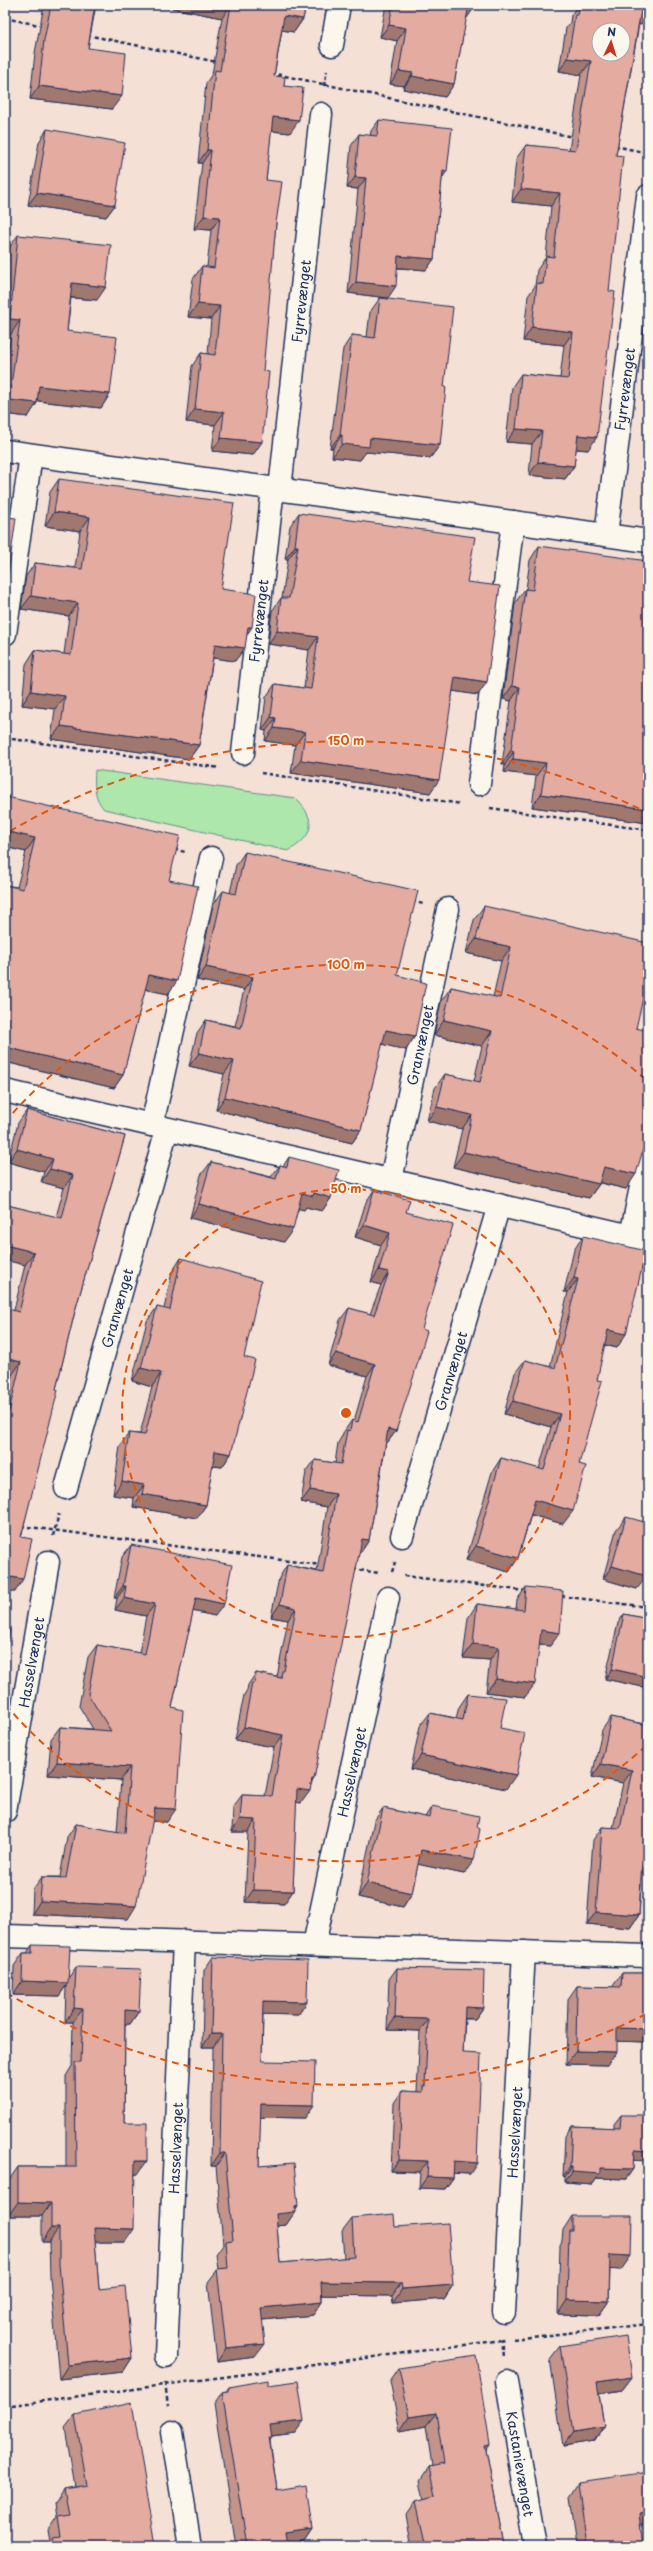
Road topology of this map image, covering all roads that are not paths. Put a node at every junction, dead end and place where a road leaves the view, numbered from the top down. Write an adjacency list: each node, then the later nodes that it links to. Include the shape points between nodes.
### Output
1 (339, 5): 2 (street)
2 (332, 45)
3 (321, 114): 7 (street, Fyrrevænget)
4 (648, 196): 9 (street, Fyrrevænget)
5 (5, 451): 6 (street)
6 (31, 455): 7 (street); 11 (street)
7 (276, 489): 8 (street); 12 (street, Fyrrevænget)
8 (513, 522): 9 (street); 13 (street)
9 (606, 535): 10 (street)
10 (648, 541)
11 (5, 634)
12 (243, 753)
13 (479, 784)
14 (212, 858): 17 (street, Granvænget)
15 (448, 909): 19 (street, Granvænget)
16 (5, 1091): 17 (street)
17 (160, 1127): 19 (street); 22 (street, Granvænget)
18 (648, 1153): 21 (street)
19 (391, 1180): 20 (street)
20 (499, 1205): 21 (street); 23 (street, Granvænget)
21 (640, 1238)
22 (66, 1488)
23 (402, 1536)
24 (48, 1562): 26 (street, Hasselvænget)
25 (388, 1598): 29 (street, Hasselvænget)
26 (5, 1810)
27 (5, 1936): 28 (street)
28 (184, 1941): 29 (street); 33 (street, Hasselvænget)
29 (314, 1945): 30 (street)
30 (524, 1952): 31 (street); 32 (street, Hasselvænget)
31 (648, 1956)
32 (504, 2312)
33 (166, 2356)
34 (507, 2382): 37 (street, Kastanievænget)
35 (172, 2432): 36 (street)
36 (190, 2546)
37 (535, 2546)

